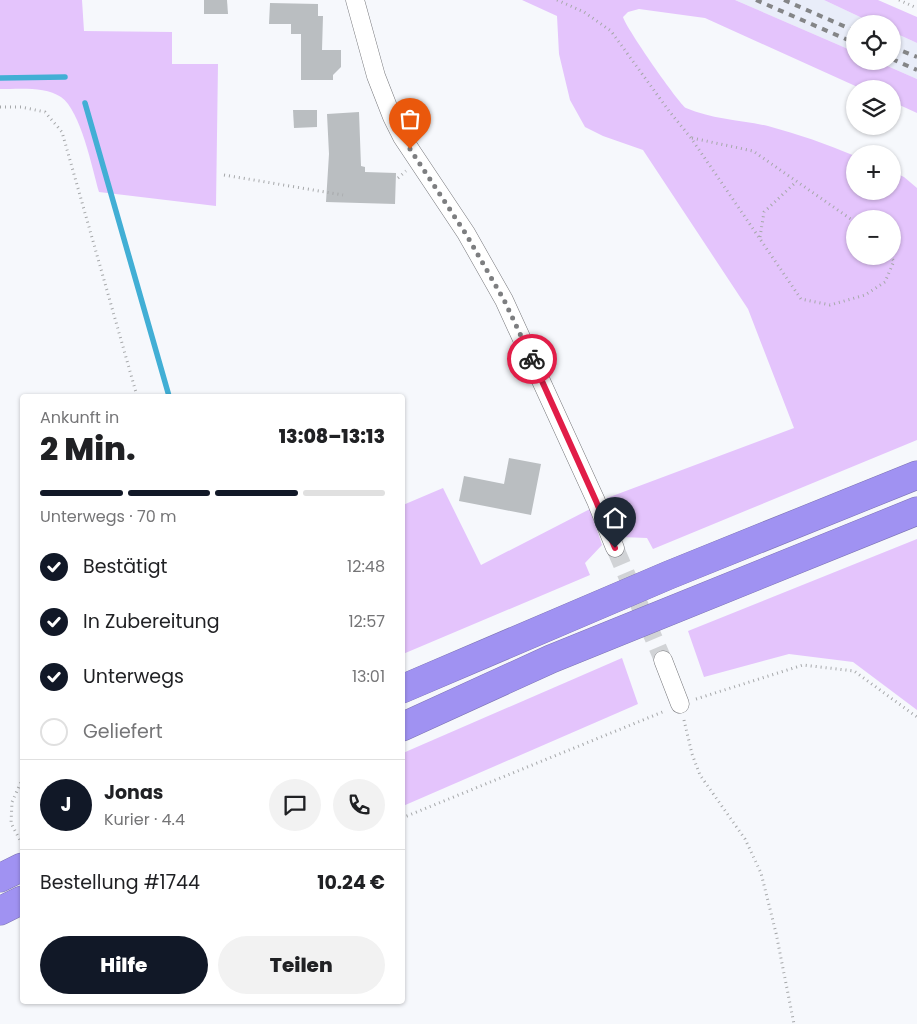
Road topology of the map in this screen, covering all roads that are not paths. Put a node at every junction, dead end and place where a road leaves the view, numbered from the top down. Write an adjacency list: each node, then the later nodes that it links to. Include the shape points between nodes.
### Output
1 (355, 0): 4 (street, via 376,76 392,117 504,300)
2 (917, 475): 6 (highway, via 669,575)
3 (917, 511): 8 (highway, via 551,659)
4 (615, 548)
5 (663, 660): 7 (street)
6 (405, 688)
7 (680, 704)
8 (405, 726)
9 (20, 868): 10 (highway)
10 (0, 878)
11 (20, 901): 12 (highway)
12 (0, 911)

